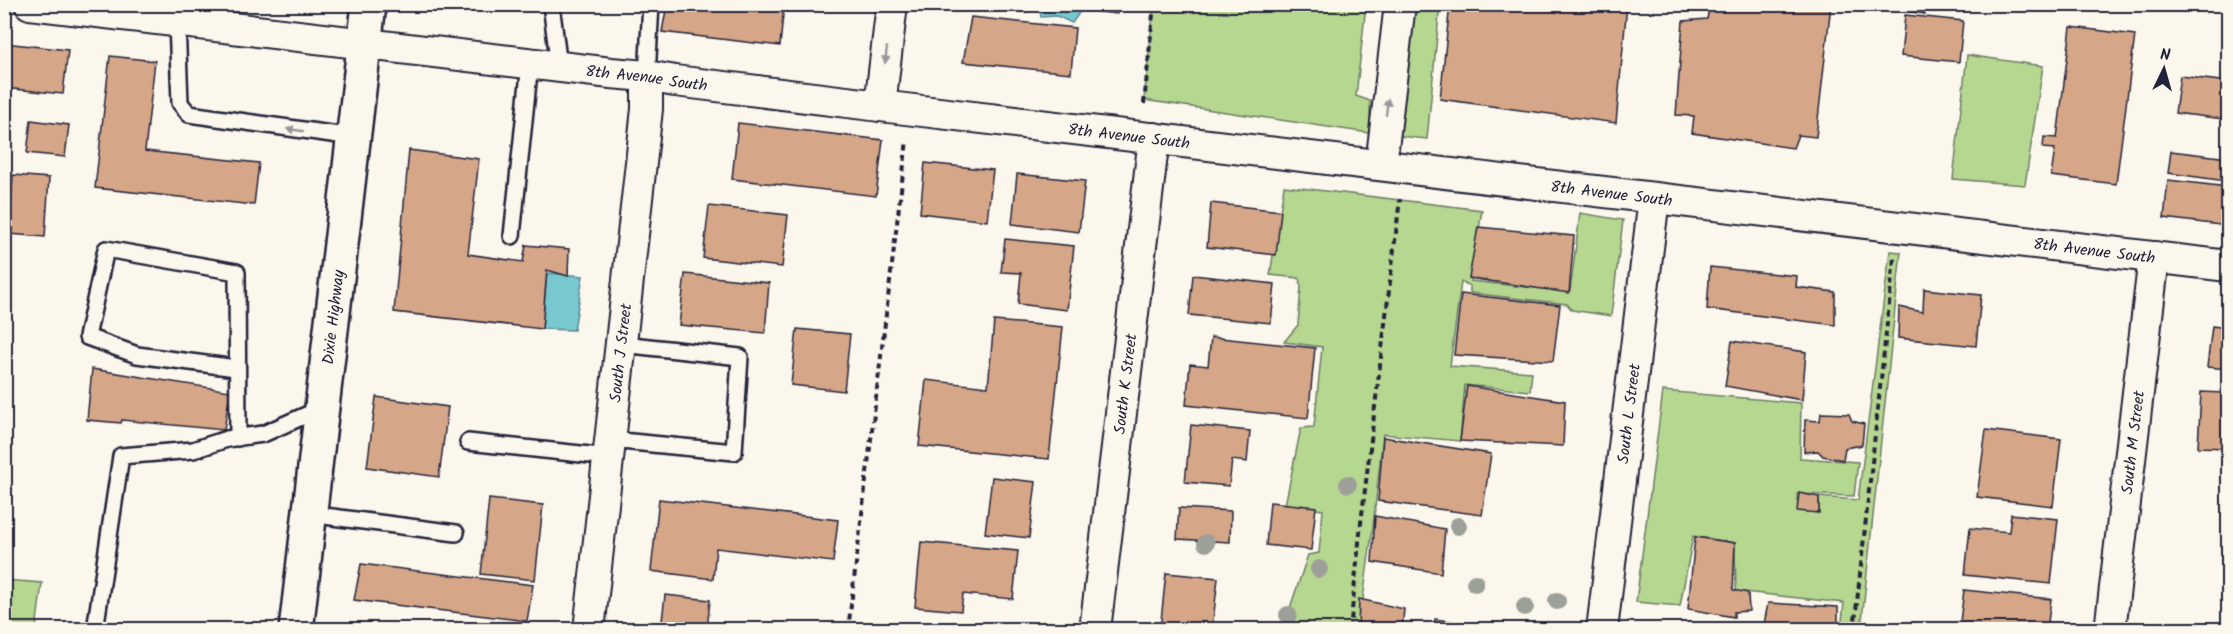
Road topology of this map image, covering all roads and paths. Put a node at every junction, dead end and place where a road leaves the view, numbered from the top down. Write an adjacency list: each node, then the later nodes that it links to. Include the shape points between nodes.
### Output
1 (30, 4): 8 (street, 8th Avenue South)
2 (369, 4): 9 (main road, Dixie Highway)
3 (551, 4): 10 (lane)
4 (651, 4): 11 (lane)
5 (892, 4): 13 (street, one-way to 13)
6 (1154, 4): 12 (path)
7 (1400, 4): 17 (street, one-way to 7)
8 (177, 21): 9 (street, 8th Avenue South); 14 (lane, one-way to 8, via 189,114 180,103)
9 (364, 43): 10 (street, 8th Avenue South); 14 (main road, Dixie Highway)
10 (544, 65): 11 (street, 8th Avenue South); 20 (lane)
11 (647, 76): 13 (street, 8th Avenue South); 24 (street, South J Street, via 647,109)
12 (1144, 104)
13 (880, 106): 15 (street, 8th Avenue South)
14 (353, 137): 26 (main road, Dixie Highway)
15 (1154, 138): 17 (street, 8th Avenue South); 36 (street, South K Street)
16 (907, 139): 35 (path)
17 (1381, 165): 19 (street, 8th Avenue South)
18 (1400, 196): 37 (path)
19 (1654, 198): 22 (street, 8th Avenue South); 38 (street, South L Street)
20 (512, 236)
21 (1895, 251): 39 (path)
22 (2154, 256): 23 (street, 8th Avenue South); 40 (street, South M Street)
23 (2229, 266)
24 (622, 344): 29 (street, South J Street); 29 (lane, via 740,357 734,452)
25 (236, 368): 25 (lane, via 237,272 106,249 87,337 137,355); 27 (lane)
26 (322, 408): 27 (lane, via 263,434); 30 (main road, Dixie Highway)
27 (238, 438): 32 (lane, via 193,450 121,456)
28 (468, 442): 29 (lane)
29 (610, 449): 34 (street, South J Street)
30 (309, 514): 31 (lane); 33 (main road, Dixie Highway)
31 (456, 532)
32 (95, 630)
33 (296, 630)
34 (589, 630)
35 (848, 630)
36 (1095, 630)
37 (1350, 630)
38 (1602, 630)
39 (1854, 630)
40 (2110, 630)

